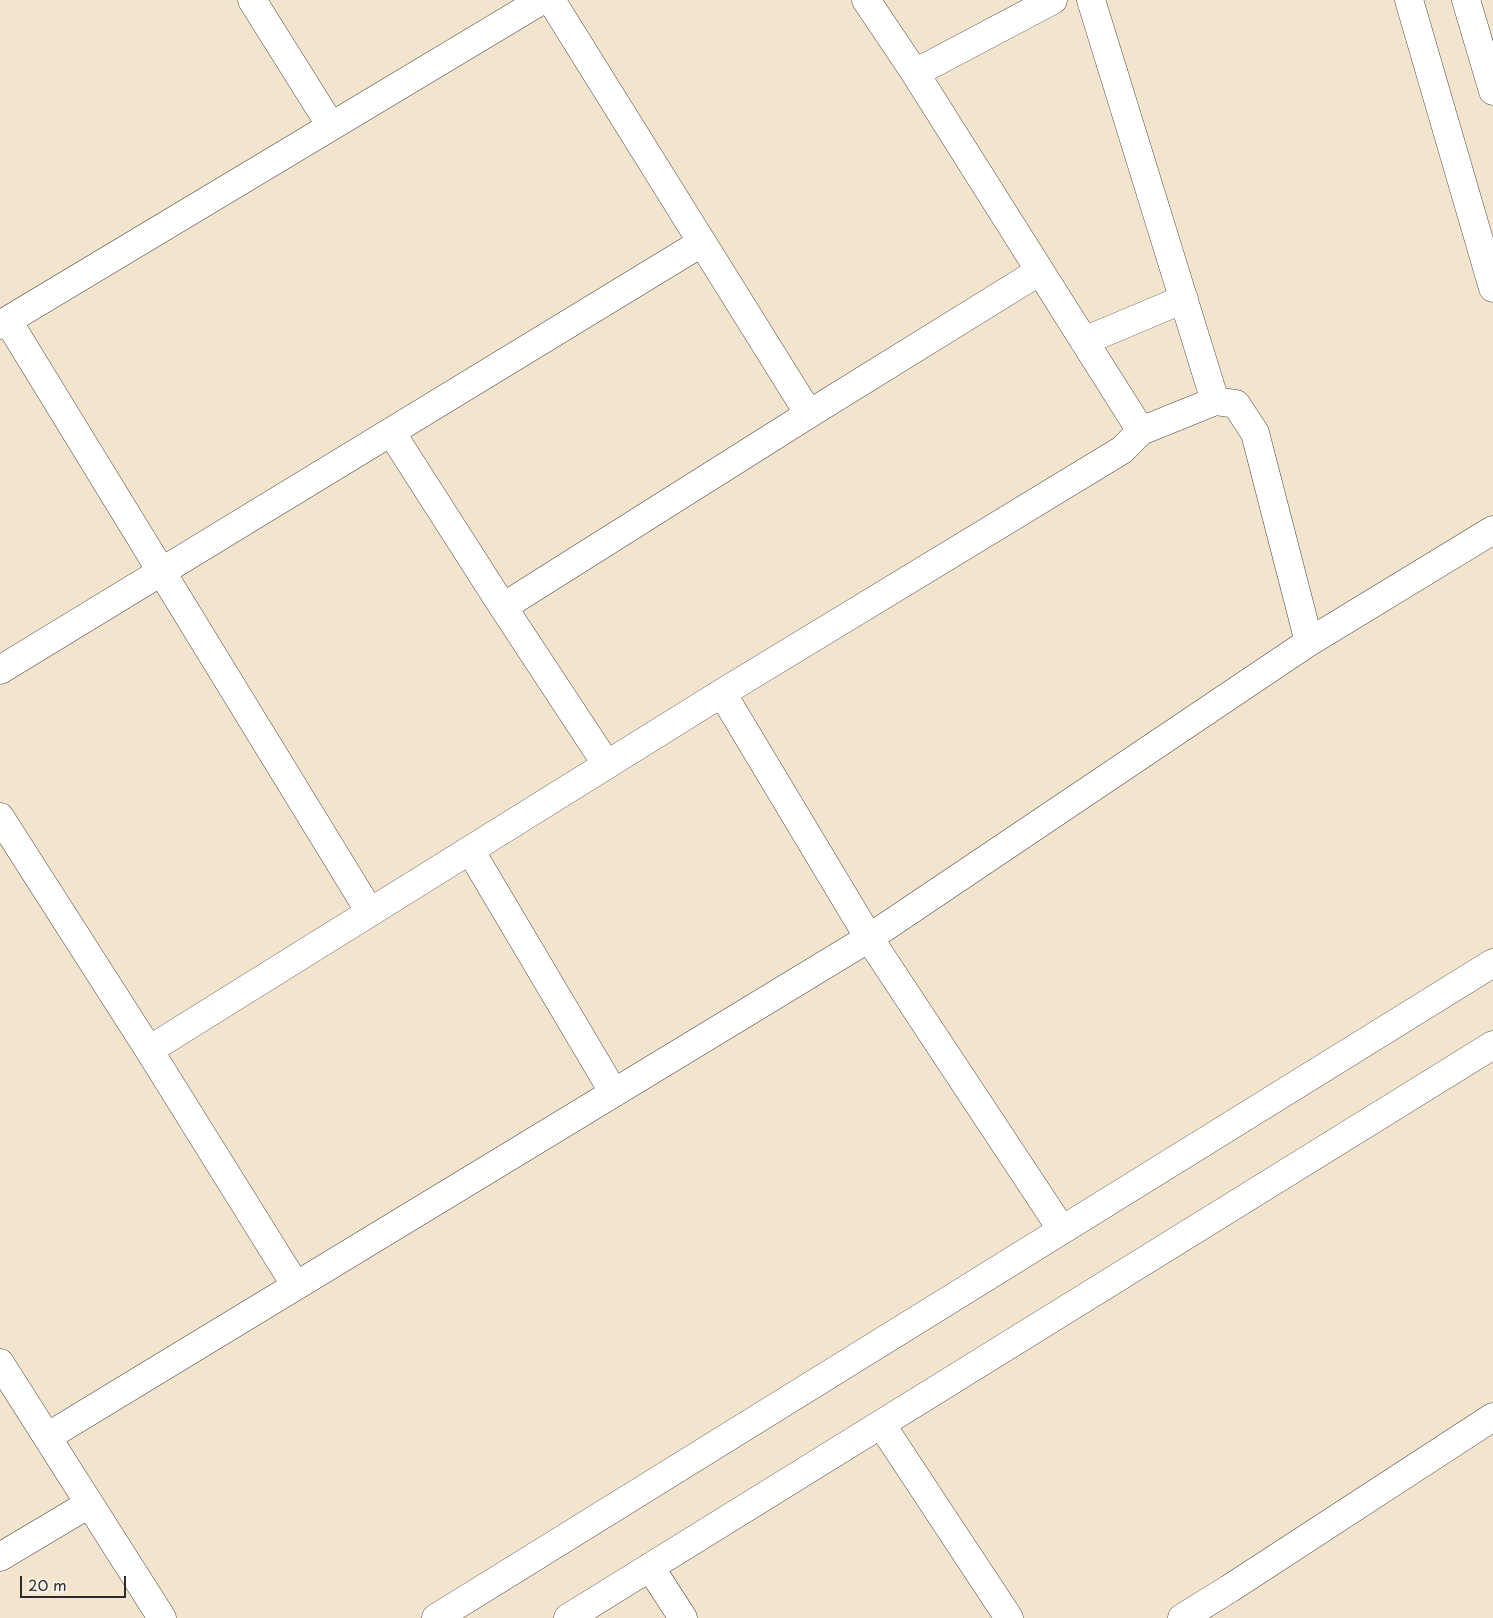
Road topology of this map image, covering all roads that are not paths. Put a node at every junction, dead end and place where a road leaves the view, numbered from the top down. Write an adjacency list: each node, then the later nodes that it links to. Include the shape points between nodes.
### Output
1 (252, 0): 11 (street)
2 (542, 0): 11 (street)
3 (551, 0): 12 (street)
4 (866, 0): 9 (street)
5 (1053, 0): 9 (street)
6 (1091, 0): 15 (street)
7 (1409, 0): 14 (street)
8 (1466, 0): 10 (street)
9 (914, 73): 13 (street)
10 (1493, 91)
11 (331, 126): 16 (street)
12 (701, 243): 19 (street); 21 (street)
13 (1040, 271): 17 (street); 19 (street)
14 (1493, 288)
15 (1184, 299): 17 (street); 18 (street)
16 (4, 323): 23 (street)
17 (1084, 341): 20 (street)
18 (1215, 402): 20 (street); 25 (street, via 1236,404 1256,433)
19 (808, 414): 24 (street)
20 (1141, 431): 27 (street, via 1122,450)
21 (391, 432): 23 (street); 24 (street)
22 (1493, 530): 25 (street)
23 (161, 572): 26 (street); 31 (street)
24 (503, 607): 28 (street)
25 (1309, 642): 32 (street)
26 (0, 670)
27 (722, 693): 28 (street); 32 (street)
28 (607, 764): 30 (street)
29 (0, 817): 35 (street)
30 (470, 850): 31 (street); 36 (street)
31 (370, 912): 35 (street)
32 (869, 938): 36 (street); 37 (street)
33 (1493, 963): 37 (street)
34 (1493, 1045): 41 (street)
35 (149, 1050): 38 (street)
36 (614, 1093): 38 (street)
37 (1062, 1230): 47 (street)
38 (296, 1286): 42 (street)
39 (0, 1362): 42 (street)
40 (1493, 1417): 51 (street)
41 (881, 1424): 45 (street); 50 (street)
42 (47, 1437): 43 (street)
43 (90, 1504): 44 (street); 46 (street)
44 (0, 1557)
45 (650, 1567): 48 (street); 49 (street)
46 (162, 1618)
47 (436, 1618)
48 (568, 1618)
49 (683, 1618)
50 (1009, 1618)
51 (1182, 1618)

